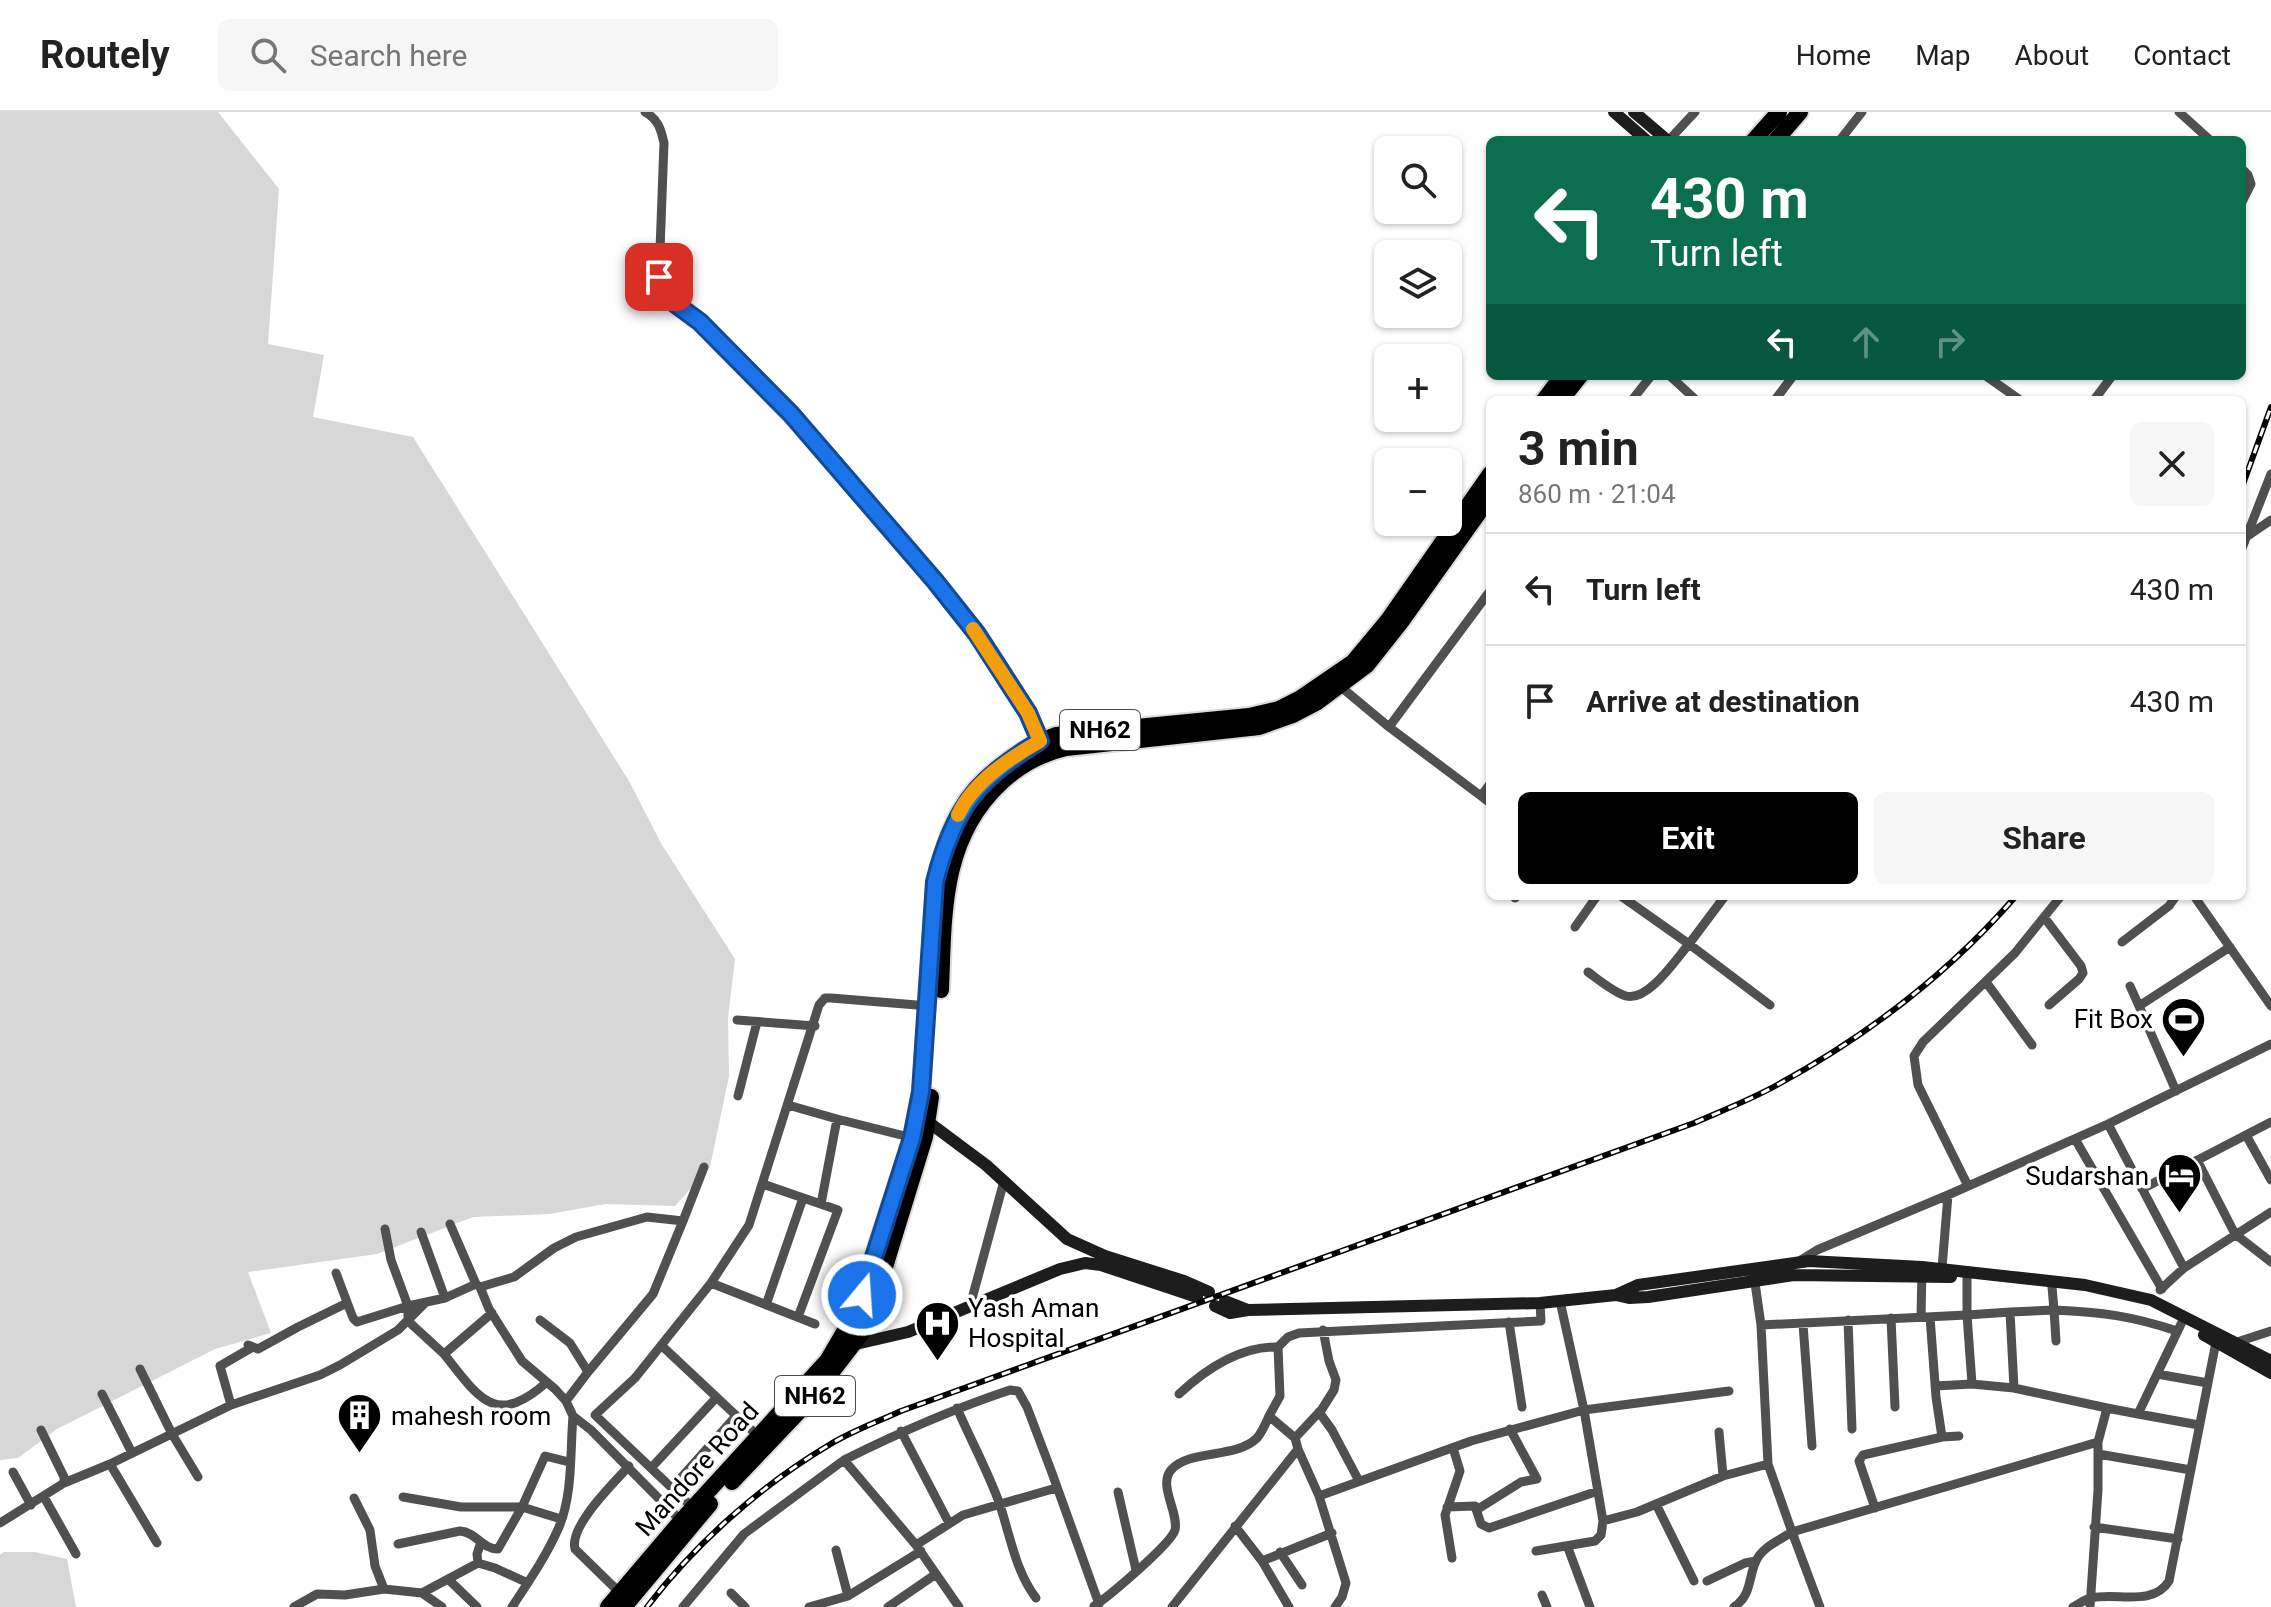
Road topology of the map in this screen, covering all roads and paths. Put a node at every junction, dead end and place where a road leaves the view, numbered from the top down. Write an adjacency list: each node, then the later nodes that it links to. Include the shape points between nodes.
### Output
1 (645, 112): 34 (street, via 661,128 664,143 659,277 666,297 700,322 791,414 902,541 977,634)
2 (1614, 112): 9 (main road)
3 (1634, 112): 10 (main road)
4 (1695, 112): 11 (street)
5 (1779, 112): 12 (highway)
6 (1800, 112): 13 (highway)
7 (1862, 112): 14 (street)
8 (2179, 112): 15 (street)
9 (1641, 136)
10 (1663, 136)
11 (1672, 136)
12 (1758, 136)
13 (1779, 136)
14 (1843, 136)
15 (2206, 136)
16 (2246, 173): 17 (street, via 2251,184)
17 (2246, 194)
18 (1577, 380): 22 (highway)
19 (1648, 380): 23 (street)
20 (1674, 380): 24 (street)
21 (1992, 380): 25 (street)
22 (1564, 396)
23 (1635, 396)
24 (1692, 396)
25 (2014, 396)
26 (2271, 474): 30 (street)
27 (1486, 480): 34 (highway, Mandore Road / NH62, via 1388,620 1353,662 1318,688 1279,709 1249,716 1056,735)
28 (1486, 503): 32 (highway, Mandore Road / NH62, via 1401,622 1367,665)
29 (2271, 520): 30 (street)
30 (2246, 537)
31 (1486, 596): 33 (street)
32 (1341, 687): 33 (street); 63 (highway, Mandore Road / NH62, via 1293,715 1259,727 1046,752 986,797 964,833 947,884 937,1055)
33 (1389, 727): 35 (street)
34 (1040, 741): 52 (highway, Mandore Road / NH62, via 976,790 952,827 935,882)
35 (1486, 799)
36 (1594, 900): 43 (street)
37 (1627, 900): 45 (street)
38 (1722, 900): 45 (street)
39 (2058, 900): 42 (street)
40 (2173, 900): 44 (street)
41 (2197, 900): 46 (street)
42 (2044, 917): 48 (street); 51 (street, via 2083,973)
43 (1575, 927)
44 (2122, 942)
45 (1689, 944): 47 (street, via 1650,989 1633,997); 50 (street)
46 (2230, 947): 53 (street); 54 (street)
47 (1588, 972)
48 (1986, 982): 58 (street); 75 (street, via 1914,1056 1918,1085)
49 (2130, 986): 53 (street)
50 (1770, 1005)
51 (2049, 1005)
52 (929, 1006): 57 (street, via 825,998); 63 (highway, Mandore Road / NH62)
53 (2139, 1006): 60 (street)
54 (2271, 1006)
55 (737, 1020): 56 (street)
56 (757, 1022): 57 (street); 61 (street)
57 (815, 1026): 62 (street)
58 (2032, 1045)
59 (2270, 1047): 60 (street)
60 (2176, 1091): 66 (street)
61 (738, 1096)
62 (788, 1105): 64 (street); 74 (street)
63 (922, 1117): 69 (highway, Mandore Road / NH62); 73 (main road)
64 (837, 1119): 69 (street); 79 (street)
65 (2271, 1122): 67 (street)
66 (2108, 1124): 68 (street); 76 (street)
67 (2246, 1135): 70 (street); 72 (street)
68 (2075, 1139): 75 (street); 100 (street)
69 (918, 1140): 130 (highway, Mandore Road / NH62, via 873,1306); 169 (highway, Mandore Road / NH62, via 848,1328 827,1361)
70 (2197, 1160): 76 (street); 85 (street)
71 (704, 1167): 81 (street)
72 (2271, 1180)
73 (1004, 1181): 110 (street); 110 (main road, via 1072,1242 1203,1295 1092,1263 1060,1269)
74 (763, 1184): 78 (street); 97 (street, via 749,1225)
75 (1968, 1186): 77 (street)
76 (2142, 1189): 91 (street)
77 (1948, 1195): 86 (street); 90 (street)
78 (803, 1198): 79 (street); 108 (street)
79 (821, 1204): 115 (street, via 838,1210)
80 (2271, 1212): 85 (street)
81 (683, 1221): 98 (street, via 647,1217 576,1237 514,1277); 137 (street, via 653,1294)
82 (450, 1224): 98 (street)
83 (385, 1229): 109 (street)
84 (421, 1232): 101 (street)
85 (2235, 1234): 88 (street); 91 (street)
86 (1829, 1245): 87 (street); 89 (street)
87 (1799, 1261): 89 (main road); 94 (main road); 95 (street)
88 (2271, 1262)
89 (1818, 1268): 92 (main road); 95 (main road)
90 (1942, 1268): 92 (main road); 102 (main road, via 2085,1285)
91 (2184, 1268): 100 (street)
92 (1922, 1271): 96 (main road); 116 (street)
93 (336, 1273): 104 (street)
94 (1754, 1274): 95 (main road); 103 (main road, via 1637,1298); 124 (street)
95 (1794, 1275)
96 (1967, 1278): 99 (main road); 114 (street)
97 (711, 1283): 108 (street); 131 (street)
98 (478, 1286): 101 (street); 113 (street)
99 (2052, 1287): 111 (street); 125 (main road, via 2124,1299)
100 (2162, 1289): 102 (street)
101 (445, 1298): 106 (street)
102 (2151, 1300): 128 (main road)
103 (1560, 1301): 105 (main road); 155 (street)
104 (347, 1303): 109 (street, via 357,1322); 150 (street, via 258,1349 249,1346 220,1366)
105 (1540, 1303): 107 (main road, via 1248,1310); 121 (street, via 1541,1321)
106 (424, 1304): 109 (street); 120 (street)
107 (1220, 1304)
108 (766, 1305): 115 (street)
109 (408, 1306): 120 (street)
110 (970, 1306): 130 (main road, via 908,1332)
111 (2054, 1310): 112 (street); 125 (street, via 2109,1312); 129 (street)
112 (2010, 1312): 114 (street); 144 (street)
113 (492, 1313): 134 (street); 140 (street, via 514,1351)
114 (1967, 1315): 116 (street); 142 (street)
115 (798, 1317): 122 (street)
116 (1926, 1317): 117 (street); 143 (street)
117 (1891, 1318): 119 (street); 152 (street)
118 (540, 1320): 137 (street, via 570,1343)
119 (1848, 1320): 123 (street); 163 (street)
120 (408, 1321): 134 (street); 150 (street, via 320,1375)
121 (1509, 1322): 126 (street); 151 (street)
122 (815, 1324)
123 (1803, 1324): 124 (street); 173 (street)
124 (1761, 1325): 181 (street)
125 (2180, 1327): 128 (main road); 139 (street)
126 (1323, 1330): 133 (street, via 1288,1337); 156 (street, via 1336,1380)
127 (2271, 1331): 132 (street)
128 (2217, 1338): 132 (main road); 141 (street)
129 (2056, 1341)
130 (856, 1344): 244 (highway, Mandore Road / NH62, via 811,1399)
131 (661, 1345): 148 (street); 183 (street, via 595,1415)
132 (2233, 1346): 135 (main road); 138 (main road)
133 (1278, 1347): 147 (street, via 1224,1360); 160 (street, via 1280,1396)
134 (444, 1354): 140 (street, via 484,1400 504,1407 518,1404)
135 (2271, 1361)
136 (140, 1369): 167 (street)
137 (588, 1372): 149 (street)
138 (2271, 1373)
139 (2157, 1374): 141 (street); 157 (street)
140 (547, 1382): 149 (street)
141 (2208, 1383): 161 (street)
142 (1972, 1384): 143 (street); 144 (street)
143 (1935, 1386): 170 (street)
144 (2014, 1388): 154 (street)
145 (1729, 1391): 155 (street)
146 (102, 1394): 176 (street)
147 (1179, 1394)
148 (716, 1398): 159 (street); 183 (street)
149 (566, 1401): 158 (street)
150 (231, 1405): 167 (street)
151 (1522, 1407)
152 (1895, 1407)
153 (957, 1408): 165 (street); 191 (street, via 1018,1391); 200 (street)
154 (2107, 1408): 157 (street); 172 (street)
155 (1584, 1410): 162 (street); 192 (street)
156 (1319, 1412): 171 (street); 188 (street)
157 (2138, 1414): 161 (street)
158 (573, 1416): 179 (street); 182 (street)
159 (736, 1416): 169 (street); 190 (street)
160 (1269, 1416): 171 (street); 230 (street, via 1257,1438 1243,1447 1173,1468 1167,1484 1175,1530)
161 (2199, 1425): 184 (street)
162 (1510, 1429): 174 (street); 206 (street, via 1537,1479 1521,1482)
163 (1852, 1429)
164 (41, 1430): 189 (street)
165 (901, 1431): 178 (street); 211 (street)
166 (1719, 1432): 186 (street)
167 (172, 1434): 176 (street); 187 (street)
168 (1959, 1436): 170 (street)
169 (759, 1437): 203 (highway, Mandore Road / NH62)
170 (1942, 1437): 204 (street, via 1860,1457)
171 (1295, 1438): 175 (street)
172 (2098, 1442): 177 (street); 204 (street)
173 (1812, 1446)
174 (1453, 1448): 188 (street); 202 (street, via 1460,1471)
175 (1298, 1449): 194 (street); 212 (street)
176 (132, 1453): 180 (street)
177 (2098, 1454): 184 (street); 213 (street)
178 (844, 1460): 220 (street); 246 (street, via 744,1534)
179 (569, 1462): 201 (street, via 545,1456); 207 (street)
180 (110, 1464): 189 (street); 218 (street)
181 (1768, 1464): 186 (street); 214 (street)
182 (629, 1466): 209 (street); 244 (street, via 574,1536 575,1549)
183 (651, 1468): 190 (street)
184 (2191, 1470): 216 (street)
185 (13, 1472): 199 (street)
186 (1723, 1476): 198 (street)
187 (198, 1477)
188 (1359, 1481): 194 (street)
189 (64, 1483): 195 (street)
190 (672, 1488): 203 (street)
191 (1056, 1488): 200 (street); 247 (street)
192 (1598, 1491): 206 (street, via 1489,1528 1481,1524); 210 (street)
193 (1118, 1492): 230 (street)
194 (1319, 1496): 215 (street)
195 (44, 1497): 199 (street); 225 (street)
196 (403, 1497): 201 (street, via 461,1507)
197 (354, 1498): 237 (street, via 370,1530)
198 (1656, 1504): 210 (street); 233 (street)
199 (31, 1505): 208 (street)
200 (999, 1505): 211 (street); 243 (street)
201 (522, 1507): 207 (street); 217 (street, via 498,1549)
202 (1447, 1507): 206 (street, via 1472,1504); 226 (street)
203 (693, 1508): 209 (highway, Mandore Road / NH62)
204 (1875, 1508): 214 (street)
205 (0, 1509): 208 (street)
206 (1478, 1509)
207 (561, 1519): 235 (street)
208 (3, 1521)
209 (681, 1521): 244 (highway, Mandore Road / NH62)
210 (1603, 1521): 221 (street, via 1599,1539)
211 (949, 1523): 220 (street)
212 (1235, 1526): 227 (street); 258 (street)
213 (2094, 1527): 216 (street); 245 (street)
214 (1792, 1532): 228 (street); 264 (street)
215 (1332, 1533): 224 (street); 260 (street, via 1346,1583)
216 (2178, 1539): 245 (street, via 2165,1588 2145,1596)
217 (481, 1542): 219 (street, via 460,1531); 229 (street)
218 (157, 1543)
219 (398, 1544)
220 (918, 1548): 231 (street); 241 (street)
221 (1568, 1548): 223 (street); 262 (street)
222 (836, 1550): 241 (street)
223 (1536, 1551)
224 (1280, 1552): 227 (street); 236 (street)
225 (76, 1554)
226 (1452, 1558)
227 (1262, 1561): 259 (street)
228 (1756, 1561): 234 (street); 263 (street, via 1749,1591)
229 (478, 1563): 232 (street); 235 (street)
230 (1136, 1570): 242 (street)
231 (936, 1574): 255 (street); 256 (street)
232 (448, 1579): 238 (street); 250 (street)
233 (1694, 1581)
234 (1707, 1581)
235 (528, 1583): 251 (street)
236 (1302, 1585)
237 (384, 1589): 238 (street); 248 (street, via 317,1594)
238 (422, 1593): 249 (street)
239 (731, 1593): 253 (street)
240 (1542, 1595): 261 (street)
241 (848, 1596): 254 (street)
242 (1108, 1597): 247 (street); 257 (street)
243 (1036, 1598)
244 (622, 1599): 252 (highway, Mandore Road / NH62)
245 (2090, 1602): 265 (street)
246 (689, 1604)
247 (1096, 1605)
248 (294, 1607)
249 (442, 1607)
250 (477, 1607)
251 (512, 1607)
252 (608, 1607)
253 (745, 1607)
254 (809, 1607)
255 (888, 1607)
256 (959, 1607)
257 (1115, 1607)
258 (1172, 1607)
259 (1289, 1607)
260 (1335, 1607)
261 (1547, 1607)
262 (1590, 1607)
263 (1734, 1607)
264 (1820, 1607)
265 (2073, 1607)

